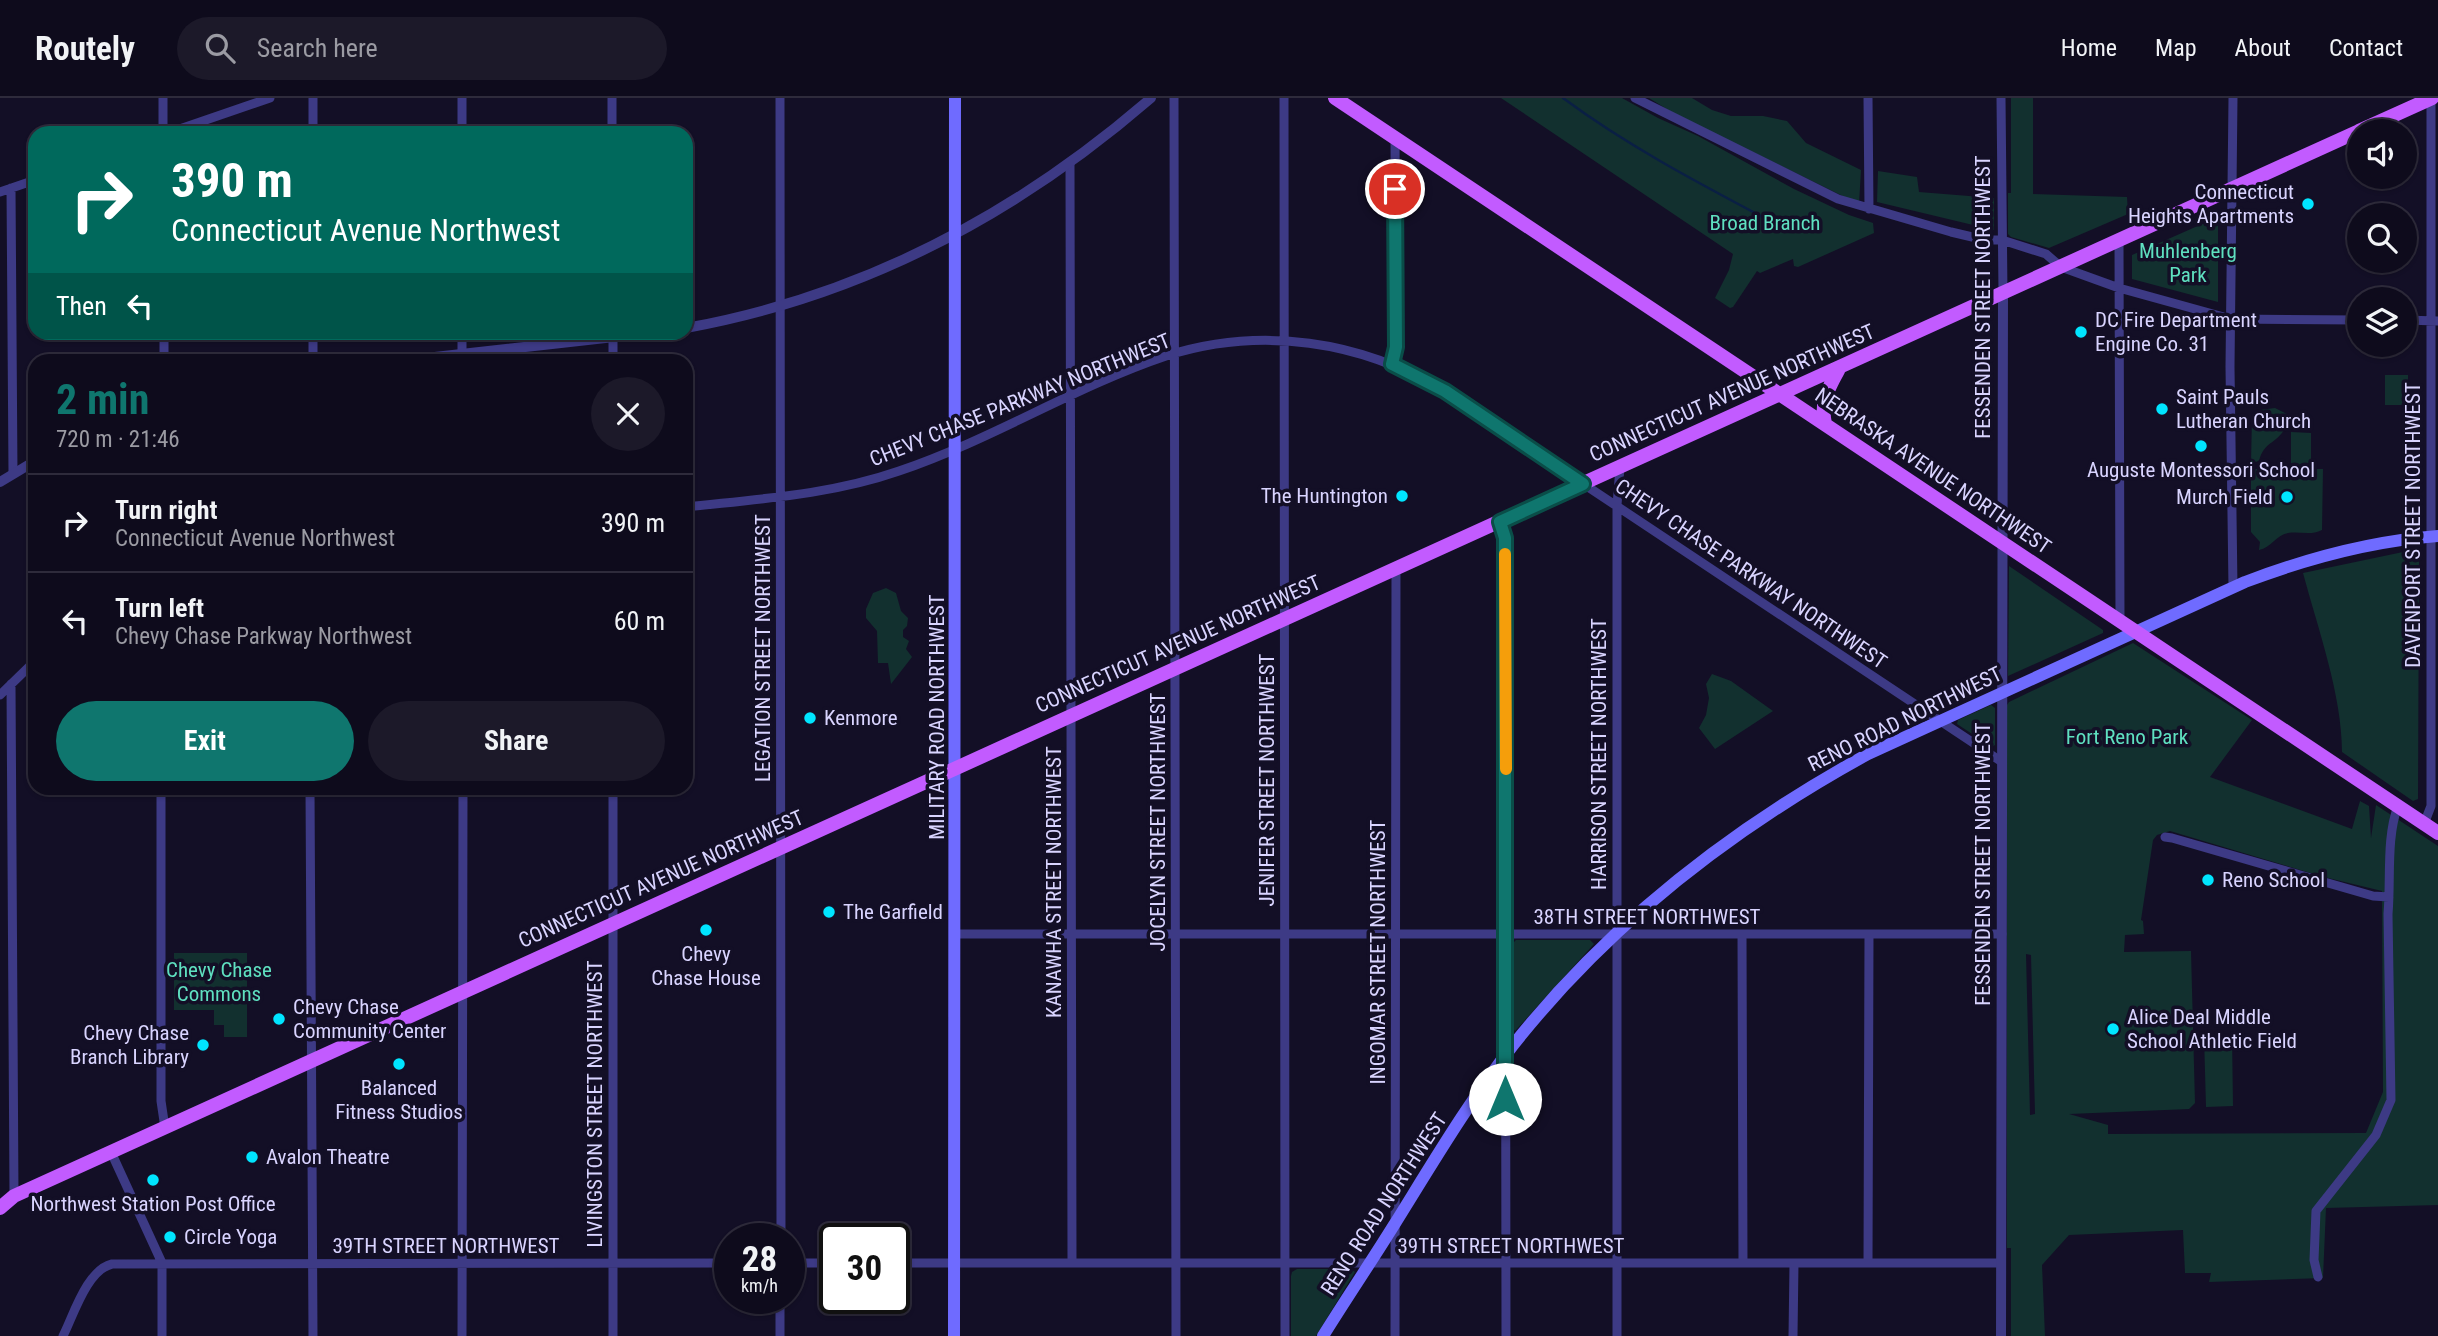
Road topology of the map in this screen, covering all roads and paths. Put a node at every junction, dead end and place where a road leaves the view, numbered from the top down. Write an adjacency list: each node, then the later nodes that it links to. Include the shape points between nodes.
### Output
1 (163, 98): 18 (street)
2 (270, 98): 19 (street)
3 (313, 98): 20 (street)
4 (462, 98): 21 (street)
5 (612, 98): 22 (street)
6 (780, 98): 37 (street, LEGATION STREET NORTHWEST)
7 (955, 98): 31 (main road, MILITARY ROAD NORTHWEST)
8 (1151, 98): 25 (street)
9 (1174, 98): 45 (street, JOCELYN STREET NORTHWEST)
10 (1284, 98): 43 (street, JENIFER STREET NORTHWEST)
11 (1335, 98): 24 (main road, NEBRASKA AVENUE NORTHWEST)
12 (1635, 98): 30 (street, via 1829,195)
13 (1868, 98): 30 (street)
14 (2001, 98): 32 (street, FESSENDEN STREET NORTHWEST)
15 (2232, 98): 28 (street)
16 (2432, 98): 17 (main road, CONNECTICUT AVENUE NORTHWEST); 40 (street, DAVENPORT STREET NORTHWEST)
17 (2386, 119)
18 (163, 126)
19 (189, 126)
20 (313, 126)
21 (462, 126)
22 (612, 126)
23 (2347, 137): 28 (main road, CONNECTICUT AVENUE NORTHWEST)
24 (1395, 138): 46 (street, via 1396,347); 48 (main road, NEBRASKA AVENUE NORTHWEST)
25 (1070, 164): 31 (street); 49 (street, KANAWHA STREET NORTHWEST)
26 (28, 182): 27 (street)
27 (11, 188): 29 (street); 54 (street)
28 (2232, 190): 33 (main road, CONNECTICUT AVENUE NORTHWEST); 38 (street)
29 (0, 192)
30 (1869, 209): 32 (street, via 1985,240)
31 (956, 234): 37 (street, via 869,275); 51 (main road, MILITARY ROAD NORTHWEST)
32 (2002, 240): 34 (street, via 2046,254); 36 (street, FESSENDEN STREET NORTHWEST)
33 (2119, 242): 34 (main road, CONNECTICUT AVENUE NORTHWEST); 35 (street)
34 (2061, 267): 35 (street); 36 (main road, CONNECTICUT AVENUE NORTHWEST)
35 (2119, 289): 38 (street); 66 (street)
36 (2003, 294): 47 (main road, CONNECTICUT AVENUE NORTHWEST); 62 (street, FESSENDEN STREET NORTHWEST)
37 (780, 305): 41 (street); 57 (street, LEGATION STREET NORTHWEST)
38 (2231, 319): 39 (street); 64 (street)
39 (2347, 320)
40 (2434, 321): 61 (street, DAVENPORT STREET NORTHWEST)
41 (693, 326)
42 (580, 340): 44 (street)
43 (1284, 340): 45 (street, CHEVY CHASE PARKWAY NORTHWEST, via 1225,343); 46 (street, CHEVY CHASE PARKWAY NORTHWEST, via 1340,348); 65 (street, JENIFER STREET NORTHWEST)
44 (488, 354)
45 (1175, 354): 49 (street, CHEVY CHASE PARKWAY NORTHWEST); 69 (street, JOCELYN STREET NORTHWEST)
46 (1392, 364): 56 (street, CHEVY CHASE PARKWAY NORTHWEST, via 1445,391)
47 (1840, 367): 48 (main road, CONNECTICUT AVENUE NORTHWEST); 50 (main road, via 1824,398)
48 (1780, 394): 50 (main road, NEBRASKA AVENUE NORTHWEST); 53 (main road, CONNECTICUT AVENUE NORTHWEST)
49 (1071, 396): 51 (street, CHEVY CHASE PARKWAY NORTHWEST); 74 (street, KANAWHA STREET NORTHWEST)
50 (1825, 424): 62 (main road, NEBRASKA AVENUE NORTHWEST)
51 (956, 448): 57 (street, CHEVY CHASE PARKWAY NORTHWEST, via 867,481); 77 (main road, MILITARY ROAD NORTHWEST)
52 (28, 465): 54 (street)
53 (1620, 467): 56 (main road, CONNECTICUT AVENUE NORTHWEST); 58 (street, HARRISON STREET NORTHWEST)
54 (13, 474): 55 (street)
55 (0, 482)
56 (1583, 484): 58 (street, CHEVY CHASE PARKWAY NORTHWEST); 60 (main road, CONNECTICUT AVENUE NORTHWEST)
57 (780, 496): 59 (street, CHEVY CHASE PARKWAY NORTHWEST); 86 (street, LEGATION STREET NORTHWEST)
58 (1616, 505): 75 (street, CHEVY CHASE PARKWAY NORTHWEST); 95 (street, HARRISON STREET NORTHWEST)
59 (693, 506)
60 (1500, 522): 63 (main road, CONNECTICUT AVENUE NORTHWEST); 94 (street, via 1505,538)
61 (2435, 537): 64 (main road, RENO ROAD NORTHWEST, via 2338,552); 73 (street, DAVENPORT STREET NORTHWEST)
62 (2002, 543): 66 (main road, NEBRASKA AVENUE NORTHWEST); 71 (street, FESSENDEN STREET NORTHWEST)
63 (1396, 569): 65 (main road, CONNECTICUT AVENUE NORTHWEST); 93 (street, INGOMAR STREET NORTHWEST)
64 (2233, 588): 67 (main road, RENO ROAD NORTHWEST)
65 (1285, 619): 69 (main road, CONNECTICUT AVENUE NORTHWEST); 92 (street, JENIFER STREET NORTHWEST)
66 (2120, 622): 67 (main road, NEBRASKA AVENUE NORTHWEST)
67 (2136, 632): 71 (main road, RENO ROAD NORTHWEST); 82 (main road, NEBRASKA AVENUE NORTHWEST)
68 (28, 668): 70 (street)
69 (1176, 668): 74 (main road, CONNECTICUT AVENUE NORTHWEST); 91 (street, JOCELYN STREET NORTHWEST)
70 (11, 684): 72 (street); 104 (street)
71 (2002, 694): 75 (main road, RENO ROAD NORTHWEST); 76 (street, FESSENDEN STREET NORTHWEST)
72 (0, 695)
73 (2434, 711): 83 (street, DAVENPORT STREET NORTHWEST, via 2431,806)
74 (1072, 716): 77 (main road, CONNECTICUT AVENUE NORTHWEST); 90 (street, KANAWHA STREET NORTHWEST)
75 (1940, 721): 76 (street, CHEVY CHASE PARKWAY NORTHWEST); 95 (main road, RENO ROAD NORTHWEST, via 1868,754 1760,818 1678,879)
76 (2002, 762): 98 (street, FESSENDEN STREET NORTHWEST)
77 (956, 768): 86 (main road, CONNECTICUT AVENUE NORTHWEST); 89 (main road, MILITARY ROAD NORTHWEST)
78 (161, 795): 102 (street)
79 (310, 795): 101 (street)
80 (463, 795): 99 (street)
81 (612, 795): 88 (street, LIVINGSTON STREET NORTHWEST)
82 (2398, 806): 83 (main road, NEBRASKA AVENUE NORTHWEST); 87 (street, via 2391,827)
83 (2424, 824): 84 (main road, NEBRASKA AVENUE NORTHWEST)
84 (2438, 833)
85 (2165, 838): 87 (street)
86 (780, 848): 88 (main road, CONNECTICUT AVENUE NORTHWEST); 106 (street, LEGATION STREET NORTHWEST)
87 (2389, 897): 126 (street, via 2391,1100 2376,1135 2316,1211)
88 (612, 925): 99 (main road, CONNECTICUT AVENUE NORTHWEST); 124 (street, LIVINGSTON STREET NORTHWEST)
89 (956, 934): 90 (street, 38TH STREET NORTHWEST); 112 (main road, MILITARY ROAD NORTHWEST)
90 (1072, 934): 91 (street, 38TH STREET NORTHWEST); 113 (street, KANAWHA STREET NORTHWEST)
91 (1176, 934): 92 (street, 38TH STREET NORTHWEST); 114 (street, JOCELYN STREET NORTHWEST)
92 (1284, 934): 93 (street, 38TH STREET NORTHWEST); 115 (street, JENIFER STREET NORTHWEST)
93 (1395, 934): 94 (street, 38TH STREET NORTHWEST); 107 (street, INGOMAR STREET NORTHWEST)
94 (1506, 934): 95 (street, 38TH STREET NORTHWEST); 100 (street)
95 (1617, 934): 96 (street, 38TH STREET NORTHWEST); 100 (main road, RENO ROAD NORTHWEST, via 1549,1002); 119 (street, HARRISON STREET NORTHWEST)
96 (1742, 934): 97 (street, 38TH STREET NORTHWEST); 120 (street)
97 (1869, 934): 98 (street, 38TH STREET NORTHWEST); 122 (street)
98 (2002, 934): 123 (street, FESSENDEN STREET NORTHWEST)
99 (463, 993): 101 (main road, CONNECTICUT AVENUE NORTHWEST); 110 (street)
100 (1505, 1057): 107 (main road, RENO ROAD NORTHWEST); 118 (street)
101 (311, 1061): 102 (main road, CONNECTICUT AVENUE NORTHWEST); 109 (street)
102 (165, 1128): 103 (main road, CONNECTICUT AVENUE NORTHWEST)
103 (111, 1152): 104 (main road, CONNECTICUT AVENUE NORTHWEST); 108 (street)
104 (7, 1196): 105 (main road, CONNECTICUT AVENUE NORTHWEST)
105 (0, 1208)
106 (780, 1223)
107 (1395, 1223): 116 (main road, RENO ROAD NORTHWEST); 117 (street, INGOMAR STREET NORTHWEST)
108 (162, 1263): 109 (street, 39TH STREET NORTHWEST); 128 (street, 39TH STREET NORTHWEST, via 112,1264 99,1269); 129 (street)
109 (312, 1263): 110 (street, 39TH STREET NORTHWEST); 130 (street)
110 (462, 1263): 124 (street, 39TH STREET NORTHWEST); 131 (street)
111 (910, 1263): 112 (street, 39TH STREET NORTHWEST)
112 (955, 1263): 113 (street, 39TH STREET NORTHWEST); 134 (main road, MILITARY ROAD NORTHWEST)
113 (1072, 1263): 114 (street, 39TH STREET NORTHWEST)
114 (1176, 1263): 115 (street, 39TH STREET NORTHWEST); 135 (street, JOCELYN STREET NORTHWEST)
115 (1285, 1263): 116 (street, 39TH STREET NORTHWEST); 136 (street, JENIFER STREET NORTHWEST)
116 (1369, 1263): 117 (street, 39TH STREET NORTHWEST); 137 (main road, RENO ROAD NORTHWEST)
117 (1395, 1263): 118 (street, 39TH STREET NORTHWEST); 138 (street, INGOMAR STREET NORTHWEST)
118 (1506, 1263): 119 (street, 39TH STREET NORTHWEST); 139 (street)
119 (1616, 1263): 120 (street, 39TH STREET NORTHWEST); 140 (street, HARRISON STREET NORTHWEST)
120 (1743, 1263): 121 (street, 39TH STREET NORTHWEST)
121 (1794, 1263): 122 (street, 39TH STREET NORTHWEST); 141 (street)
122 (1868, 1263): 123 (street, 39TH STREET NORTHWEST)
123 (2001, 1263): 142 (street, FESSENDEN STREET NORTHWEST)
124 (613, 1264): 125 (street, 39TH STREET NORTHWEST); 132 (street, LIVINGSTON STREET NORTHWEST)
125 (714, 1264)
126 (2318, 1277)
127 (780, 1314): 133 (street)
128 (63, 1336)
129 (162, 1336)
130 (313, 1336)
131 (462, 1336)
132 (613, 1336)
133 (780, 1336)
134 (954, 1336)
135 (1176, 1336)
136 (1285, 1336)
137 (1323, 1336)
138 (1395, 1336)
139 (1506, 1336)
140 (1616, 1336)
141 (1794, 1336)
142 (2001, 1336)

